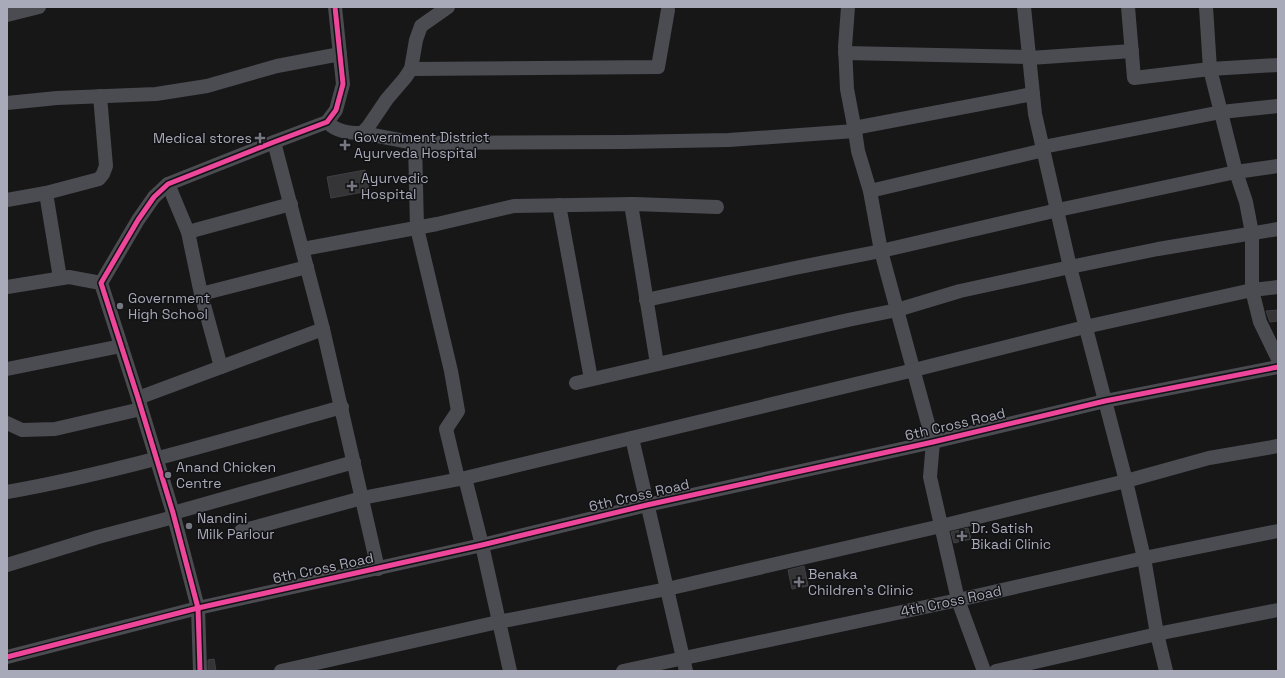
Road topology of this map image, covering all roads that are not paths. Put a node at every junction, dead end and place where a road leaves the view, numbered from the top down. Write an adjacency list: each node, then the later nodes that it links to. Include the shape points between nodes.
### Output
1 (39, 7): 9 (street)
2 (335, 7): 12 (street)
3 (448, 7): 16 (street, via 422,26 416,40)
4 (848, 7): 11 (street)
5 (1024, 7): 13 (street)
6 (1128, 7): 10 (street)
7 (1206, 7): 15 (street)
8 (668, 10): 16 (street, via 658,67)
9 (7, 15)
10 (1132, 51): 13 (street); 15 (street, via 1134,78)
11 (845, 53): 13 (street); 23 (street, via 846,88)
12 (340, 54): 18 (street, via 277,66 207,86 156,94); 22 (street, via 343,84 336,110)
13 (1030, 57): 17 (street)
14 (1278, 65): 15 (street)
15 (1210, 69): 21 (street)
16 (411, 70): 24 (street)
17 (1033, 94): 23 (street); 27 (street)
18 (100, 96): 19 (street); 32 (street, via 106,166 103,174 98,179)
19 (7, 103)
20 (1278, 106): 21 (street)
21 (1221, 112): 27 (street); 29 (street)
22 (327, 122): 24 (street, via 349,134); 25 (street)
23 (855, 130): 26 (street, via 729,140); 31 (street, via 858,151)
24 (362, 133): 26 (street)
25 (274, 142): 30 (street); 34 (street)
26 (416, 144): 39 (street)
27 (1044, 149): 31 (street); 38 (street)
28 (1278, 166): 29 (street)
29 (1236, 172): 38 (street); 42 (street, via 1246,202)
30 (168, 184): 41 (street); 48 (street, via 154,197 138,220)
31 (870, 191): 44 (street)
32 (46, 193): 33 (street); 47 (street)
33 (7, 200)
34 (291, 204): 41 (street); 43 (street)
35 (631, 204): 36 (street); 37 (street); 53 (street)
36 (559, 205): 39 (street, via 514,206); 64 (street)
37 (717, 207)
38 (1058, 210): 44 (street); 46 (street)
39 (417, 228): 43 (street); 75 (street, via 451,371 458,411 446,429)
40 (1278, 229): 42 (street)
41 (188, 232): 52 (street)
42 (1252, 233): 46 (street); 51 (street)
43 (303, 249): 45 (street)
44 (881, 251): 53 (street); 54 (street)
45 (307, 267): 52 (street); 56 (street)
46 (1070, 267): 54 (street, via 960,291); 55 (street)
47 (60, 278): 48 (street, via 69,277); 49 (street)
48 (101, 283): 57 (street)
49 (7, 287)
50 (1278, 287): 51 (street)
51 (1252, 290): 55 (street); 58 (street, via 1260,322)
52 (201, 294): 60 (street)
53 (646, 300): 59 (street)
54 (897, 310): 59 (street); 63 (street)
55 (1086, 326): 63 (street); 66 (street)
56 (323, 329): 60 (street); 68 (street)
57 (121, 346): 62 (street); 67 (street)
58 (1278, 359)
59 (657, 364): 64 (street)
60 (221, 367): 67 (street)
61 (1278, 367): 66 (street, 6th Cross Road)
62 (7, 369)
63 (914, 370): 70 (street); 71 (street)
64 (591, 380): 65 (street)
65 (576, 383)
66 (1105, 401): 71 (street, 6th Cross Road); 76 (street)
67 (140, 403): 69 (street, via 55,429 22,430); 73 (street)
68 (342, 407): 73 (street); 74 (street)
69 (7, 423)
70 (632, 438): 75 (street); 79 (street)
71 (933, 442): 79 (street, 6th Cross Road); 81 (street, via 930,477)
72 (1278, 446): 76 (street, via 1209,458)
73 (156, 458): 77 (street, via 43,486); 80 (street)
74 (354, 462): 78 (street); 80 (street)
75 (462, 479): 78 (street); 84 (street)
76 (1126, 481): 81 (street); 85 (street)
77 (7, 492)
78 (362, 498): 82 (street); 87 (street)
79 (647, 505): 84 (street, 6th Cross Road); 88 (street)
80 (174, 515): 86 (street); 90 (street)
81 (941, 526): 88 (street); 89 (street)
82 (240, 531)
83 (1278, 531): 85 (street, 4th Cross Road)
84 (482, 545): 87 (street, 6th Cross Road); 92 (street)
85 (1144, 558): 89 (street, 4th Cross Road); 93 (street)
86 (7, 565)
87 (378, 569): 90 (street, 6th Cross Road)
88 (667, 589): 92 (street); 95 (street)
89 (958, 600): 95 (street, 4th Cross Road); 100 (street)
90 (198, 608): 94 (street, 6th Cross Road); 96 (street)
91 (1278, 610): 93 (street)
92 (498, 622): 97 (street); 98 (street)
93 (1157, 634): 101 (street); 102 (street)
94 (7, 657)
95 (684, 665): 99 (street, 4th Cross Road)
96 (200, 671)
97 (281, 671)
98 (510, 671)
99 (623, 671)
100 (984, 671)
101 (996, 671)
102 (1166, 671)

